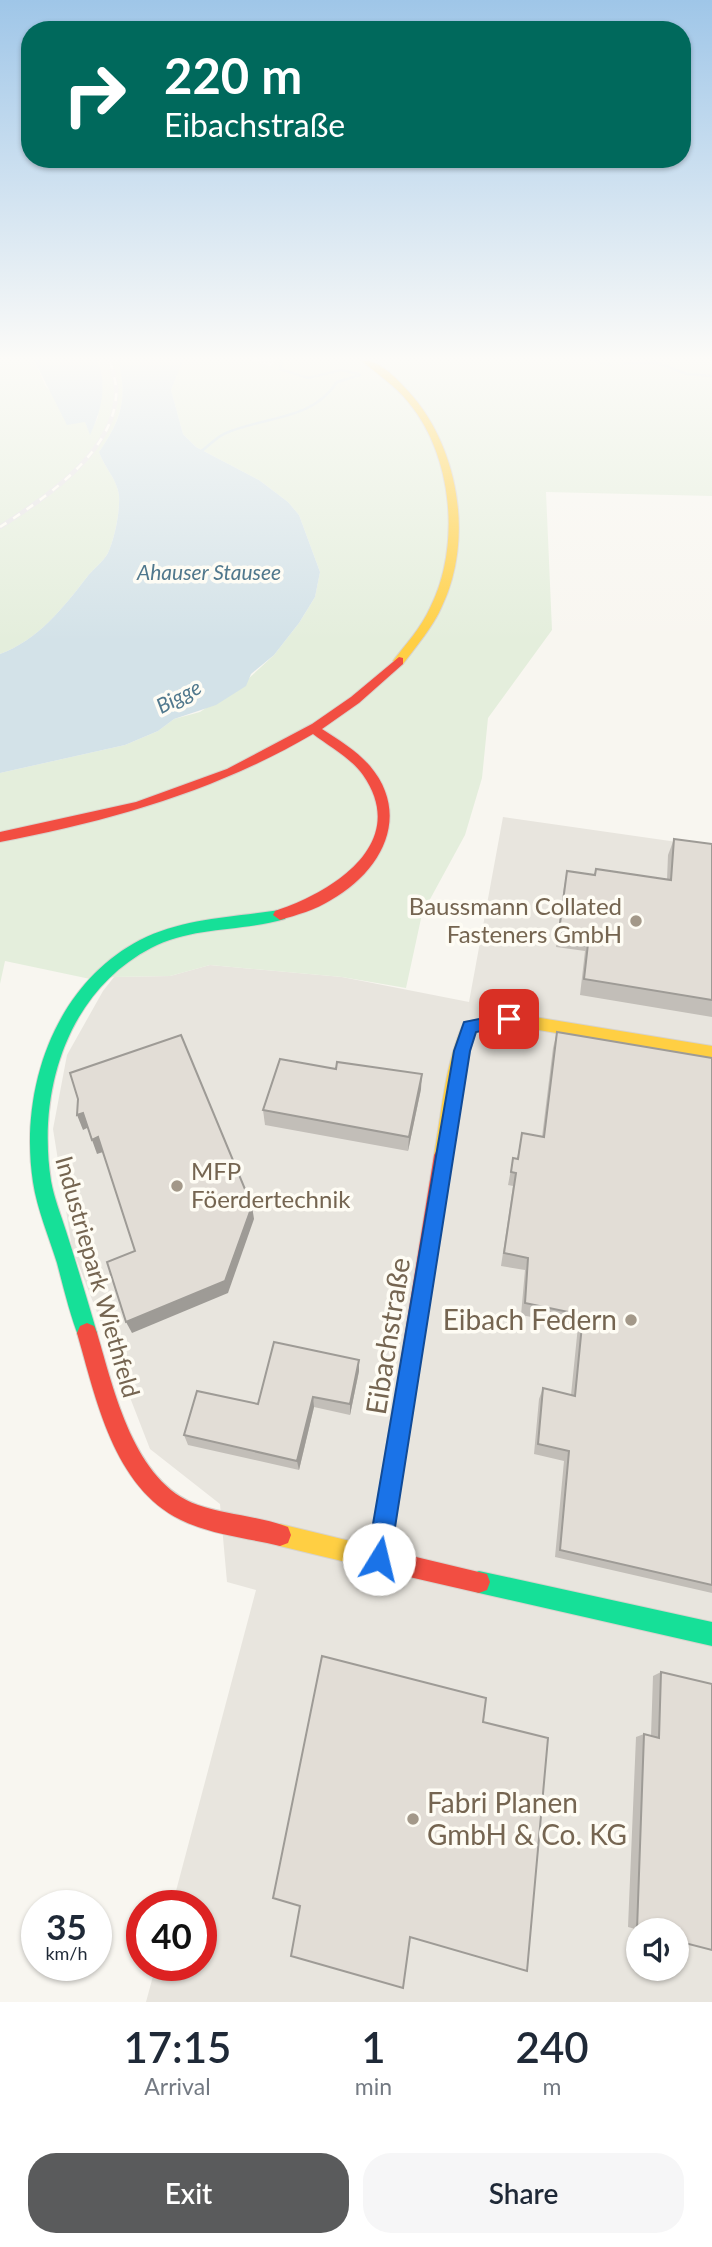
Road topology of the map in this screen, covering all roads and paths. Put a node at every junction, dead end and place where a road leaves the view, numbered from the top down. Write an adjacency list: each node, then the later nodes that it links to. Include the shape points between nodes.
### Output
1 (440, 453): 2 (street, via 451,494 453,537 450,566 432,616 369,690)
2 (313, 728): 3 (street, via 242,765 152,801 74,824); 5 (street, Industriepark Wiethfeld, via 361,765 378,787 384,832 372,858 347,884 307,907 162,936 139,946 95,980 56,1040 39,1110 38,1148 43,1181 112,1416 140,1472 188,1511)
3 (0, 837)
4 (712, 1053): 5 (street, Eibachstraße, via 509,1019 470,1027 440,1172)
5 (379, 1559): 6 (street)
6 (712, 1634)

